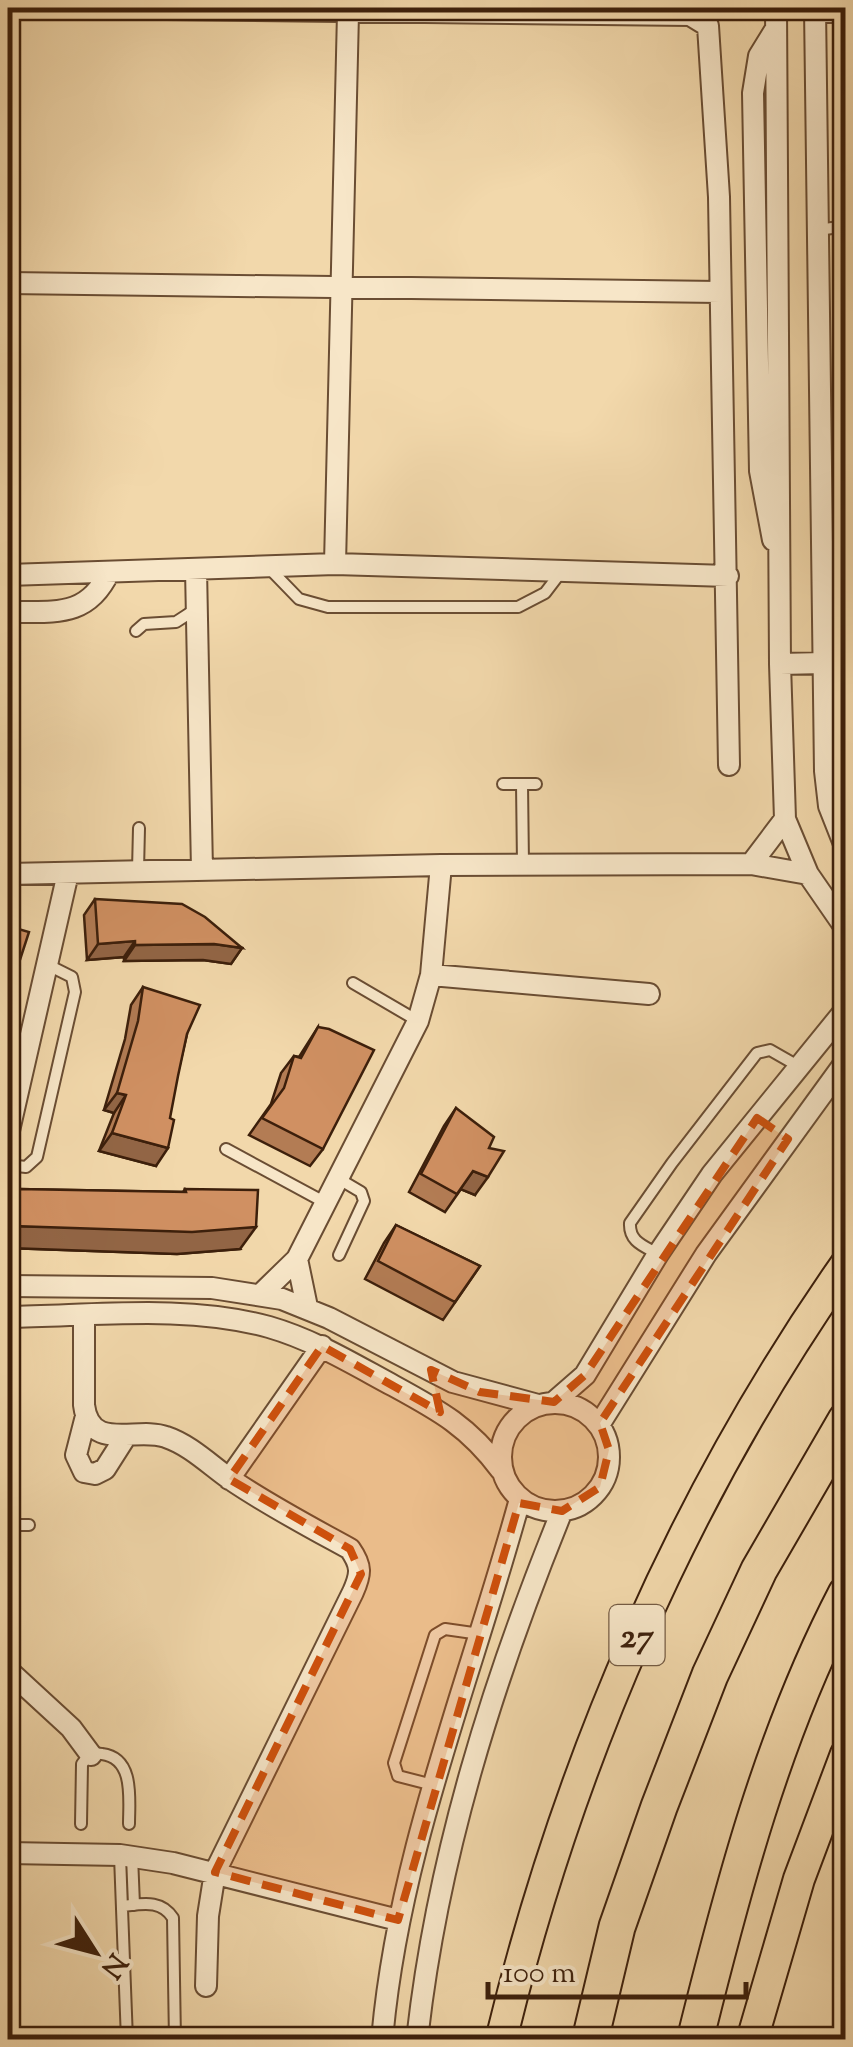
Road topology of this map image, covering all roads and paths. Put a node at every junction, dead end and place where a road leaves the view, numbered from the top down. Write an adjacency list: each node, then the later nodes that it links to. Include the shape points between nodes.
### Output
1 (77, 8): 2 (street)
2 (348, 12): 7 (street, via 698,18 711,33); 11 (street)
3 (815, 12): 4 (lane); 9 (street)
4 (846, 17)
5 (776, 18): 6 (street, via 754,70); 15 (street)
6 (753, 196): 7 (street); 14 (street)
7 (719, 197): 12 (street)
8 (846, 226): 9 (lane)
9 (818, 230): 26 (street)
10 (8, 283): 11 (street)
11 (342, 288): 12 (street); 16 (street)
12 (719, 292): 13 (street)
13 (723, 372): 14 (street); 22 (street)
14 (756, 372): 15 (street, via 764,508)
15 (780, 558): 27 (street)
16 (336, 564): 17 (street); 19 (street)
17 (267, 566): 18 (street); 19 (lane, via 299,599 328,607 518,607 545,593)
18 (196, 569): 20 (street); 23 (street)
19 (561, 570): 22 (street)
20 (109, 572): 21 (street); 24 (street, via 102,588 72,610)
21 (8, 575)
22 (728, 576): 28 (street)
23 (197, 609): 25 (lane, via 176,622); 38 (street)
24 (8, 612)
25 (136, 630)
26 (824, 663): 27 (street); 34 (street, via 825,771)
27 (780, 664): 32 (street)
28 (729, 765)
29 (502, 784): 30 (lane)
30 (522, 784): 31 (lane); 36 (lane)
31 (536, 784)
32 (786, 819): 35 (street); 42 (street)
33 (140, 828): 39 (lane)
34 (846, 849)
35 (750, 864): 36 (street); 42 (street)
36 (523, 865): 37 (street)
37 (441, 866): 38 (street); 47 (street)
38 (202, 870): 39 (street)
39 (138, 872): 40 (street)
40 (68, 873): 41 (street); 46 (street)
41 (8, 874)
42 (808, 874): 44 (street)
43 (846, 893): 44 (street)
44 (831, 910): 45 (street)
45 (846, 929)
46 (46, 964): 55 (street); 58 (lane, via 72,978 75,992 37,1157 26,1167)
47 (431, 976): 49 (street); 51 (street)
48 (353, 983): 51 (lane)
49 (649, 994)
50 (846, 1009): 53 (street)
51 (418, 1021): 59 (street)
52 (846, 1061): 56 (street)
53 (798, 1066): 54 (street); 61 (lane, via 770,1050 756,1053 711,1110 630,1224 637,1243)
54 (757, 1118): 56 (street); 61 (street)
55 (8, 1135)
56 (788, 1139): 76 (street, via 686,1284)
57 (226, 1149): 60 (lane)
58 (8, 1165)
59 (338, 1178): 60 (street); 62 (lane, via 364,1201)
60 (326, 1203): 63 (street)
61 (658, 1254): 73 (street, via 585,1375)
62 (339, 1255)
63 (297, 1258): 66 (street); 67 (street)
64 (846, 1264): 102 (main road, 27, via 729,1450 634,1642 555,1848)
65 (8, 1286): 66 (street)
66 (260, 1295): 67 (street)
67 (307, 1307): 71 (street)
68 (8, 1316): 69 (street)
69 (84, 1316): 70 (street, via 213,1318); 74 (street)
70 (322, 1346): 72 (street); 79 (street)
71 (430, 1370): 72 (street, via 430,1388); 73 (street, via 480,1392)
72 (416, 1399): 78 (street, via 480,1441)
73 (546, 1404): 76 (street, via 580,1408); 78 (street, via 511,1424 500,1454)
74 (86, 1416): 77 (street, via 100,1431); 77 (street, via 76,1455 84,1472 106,1469)
75 (846, 1420): 103 (highway, 27, via 760,1570 710,1675 617,1927)
76 (599, 1425): 81 (street, via 608,1469 587,1501)
77 (126, 1436): 79 (street, via 165,1436)
78 (502, 1470): 80 (street)
79 (229, 1479): 94 (street, via 350,1550 360,1574)
80 (520, 1499): 81 (street); 85 (street)
81 (562, 1511): 101 (street, via 480,1736 424,1976)
82 (8, 1525): 83 (lane)
83 (29, 1525)
84 (846, 1594): 104 (highway, via 778,1747)
85 (480, 1634): 89 (street); 89 (lane, via 445,1629 435,1635 394,1763 398,1776)
86 (8, 1670): 88 (street)
87 (846, 1754): 105 (main road, via 799,1879)
88 (91, 1755): 90 (lane, via 81,1771); 91 (lane, via 105,1754 126,1774)
89 (433, 1785): 96 (street)
90 (82, 1824)
91 (129, 1824)
92 (8, 1853): 93 (street)
93 (126, 1856): 94 (street); 95 (lane)
94 (215, 1872): 96 (street); 97 (street)
95 (128, 1906): 98 (lane); 99 (lane, via 161,1906 172,1918)
96 (398, 1920): 100 (street)
97 (206, 1986)
98 (127, 2040)
99 (175, 2040)
100 (382, 2040)
101 (417, 2040)
102 (502, 2040)
103 (590, 2040)
104 (695, 2040)
105 (752, 2040)

